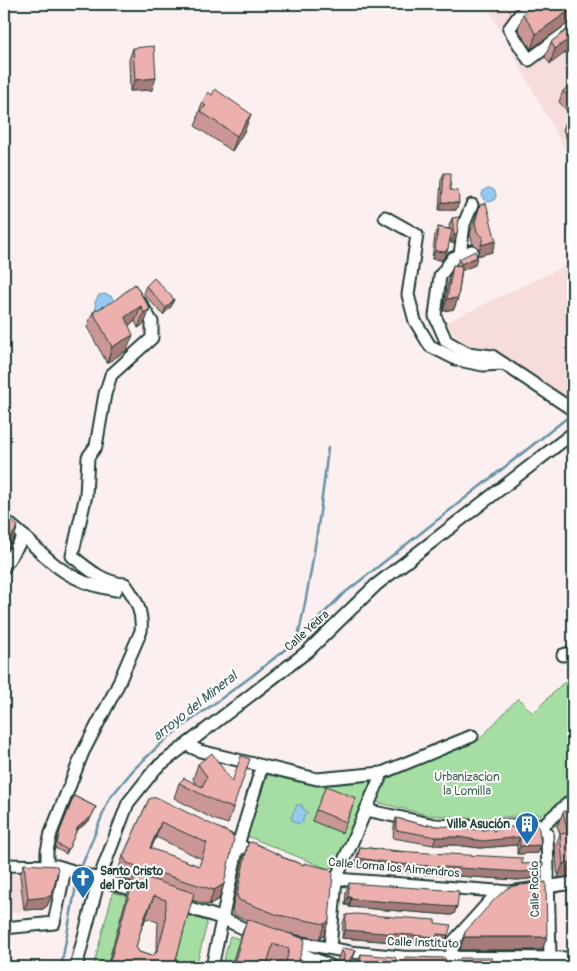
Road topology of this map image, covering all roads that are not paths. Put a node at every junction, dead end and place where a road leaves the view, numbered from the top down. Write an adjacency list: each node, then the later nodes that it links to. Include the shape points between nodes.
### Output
1 (536, 4): 2 (street, via 520,14 509,29 530,60)
2 (573, 27)
3 (472, 205): 6 (street, via 464,224)
4 (385, 217): 8 (street, via 417,236 408,295 415,321 430,346 458,360 483,365)
5 (472, 251): 6 (street)
6 (460, 255): 8 (street, via 453,258 440,276 436,316 446,341 467,353 492,356)
7 (138, 298): 14 (street, via 152,322 152,338 111,375 96,446 88,457 86,495 72,556 92,573 116,584 125,584)
8 (504, 364): 9 (street, via 570,408)
9 (573, 404)
10 (573, 432): 16 (street, Calle Yedra, via 376,585 308,651)
11 (4, 520): 12 (street)
12 (24, 536): 13 (street); 14 (street, via 76,579)
13 (4, 568)
14 (130, 592): 26 (street, via 137,601 141,631 116,689 83,752 51,833)
15 (472, 736): 18 (street)
16 (187, 745): 17 (street); 29 (street, Calle Yedra, via 156,768 140,795 128,803)
17 (262, 766): 18 (street, via 317,779); 23 (street)
18 (382, 773): 20 (street)
19 (573, 799): 21 (street)
20 (366, 810): 21 (street, via 435,825); 30 (street)
21 (539, 826): 32 (street, Calle Rocío, via 547,833)
22 (213, 832): 23 (street)
23 (238, 846): 24 (street); 34 (street)
24 (265, 858)
25 (4, 865): 26 (street)
26 (47, 865): 27 (street)
27 (65, 869): 29 (street); 35 (street)
28 (309, 872): 30 (street, Calle Loma los Almendros)
29 (99, 879): 34 (street); 44 (street, Calle Yedra)
30 (336, 879): 33 (street, Calle Loma los Almendros); 38 (street)
31 (573, 883): 32 (street, Calle Loma los Almendros)
32 (548, 886): 33 (street, Calle Loma los Almendros); 39 (street, Calle Rocío)
33 (499, 891): 42 (street, via 453,942)
34 (221, 918): 38 (street, via 275,941); 45 (street)
35 (55, 919): 36 (street); 37 (street)
36 (4, 921)
37 (4, 928)
38 (318, 954): 41 (street, Calle Instituto, via 370,954); 46 (street)
39 (550, 958): 40 (street, Calle Instituto); 43 (street, Calle Instituto)
40 (573, 958)
41 (400, 962): 42 (street, Calle Instituto)
42 (450, 962): 43 (street, Calle Instituto)
43 (500, 963)
44 (76, 967)
45 (212, 967)
46 (333, 967)

